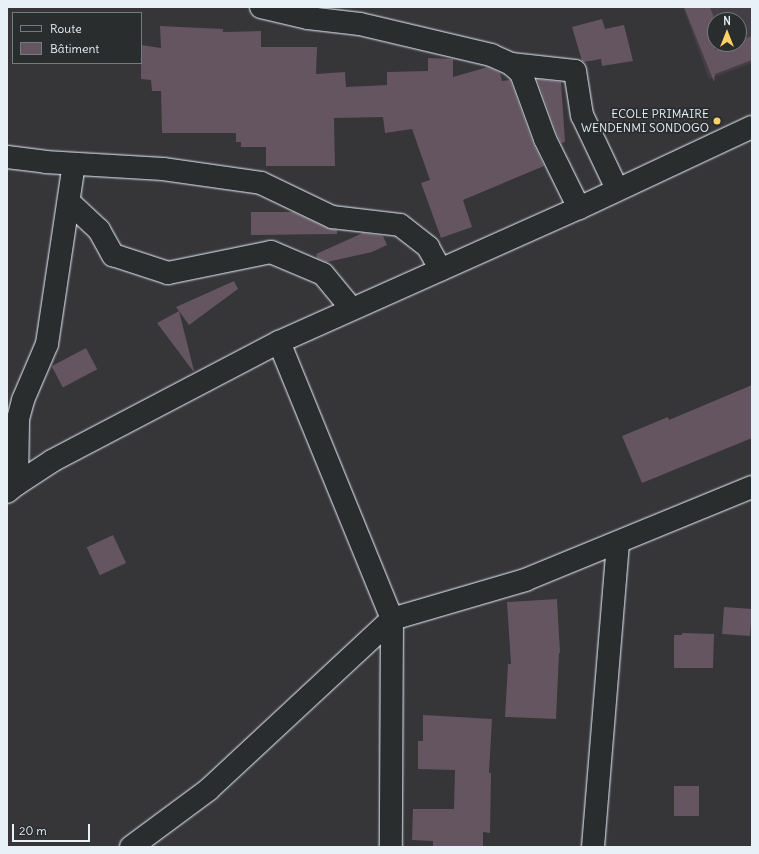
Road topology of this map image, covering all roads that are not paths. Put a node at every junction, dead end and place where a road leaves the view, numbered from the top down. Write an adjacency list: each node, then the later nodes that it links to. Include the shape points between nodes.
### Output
1 (261, 7): 2 (street, via 308,18 360,24 491,55)
2 (511, 64): 6 (street, via 575,71 582,115); 8 (street, via 521,73 545,139)
3 (752, 127): 6 (street)
4 (7, 157): 5 (street)
5 (74, 164): 7 (street); 9 (street, via 163,169 261,183 332,217 400,225 428,247)
6 (617, 189): 8 (street)
7 (69, 202): 10 (street, via 99,230 113,255 168,273 271,252 323,274); 13 (street, via 47,344 23,400 18,419)
8 (578, 208): 9 (street)
9 (441, 270): 10 (street)
10 (352, 309): 11 (street)
11 (279, 342): 13 (street, via 52,461); 15 (street)
12 (752, 487): 14 (street)
13 (12, 488)
14 (618, 543): 15 (street, via 525,580); 18 (street)
15 (392, 619): 16 (street, via 208,790); 17 (street)
16 (131, 847)
17 (391, 847)
18 (594, 847)

